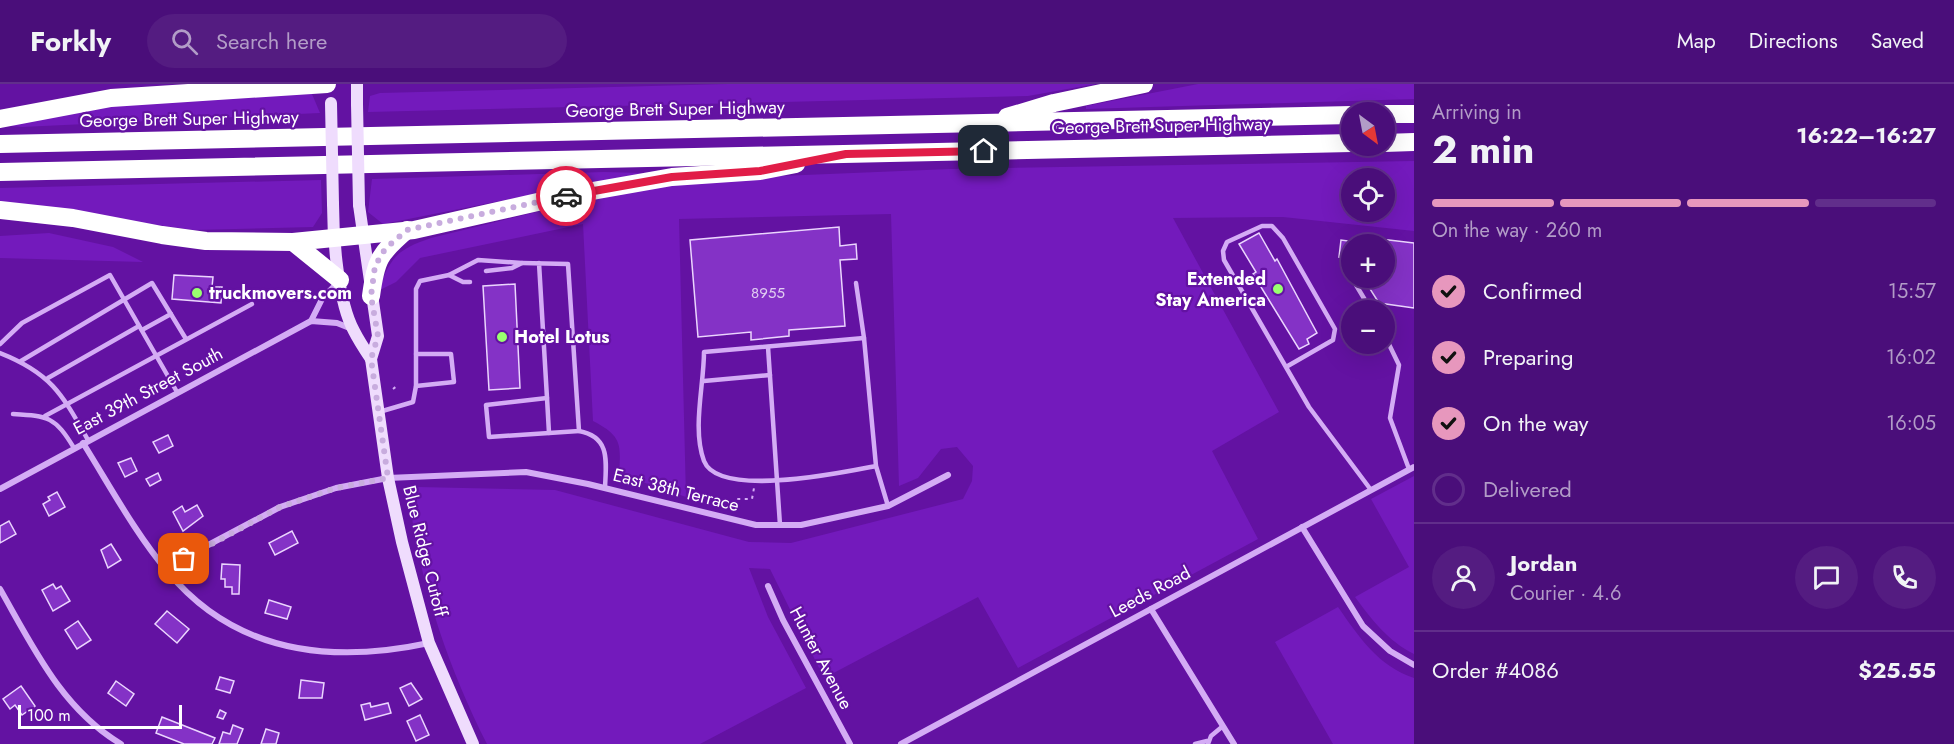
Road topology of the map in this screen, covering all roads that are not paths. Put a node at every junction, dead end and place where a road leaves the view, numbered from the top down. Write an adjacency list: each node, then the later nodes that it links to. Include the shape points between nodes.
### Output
1 (329, 84): 4 (highway); 19 (main road, Blue Ridge Cutoff, bridge)
2 (357, 84): 18 (main road, Blue Ridge Cutoff, bridge)
3 (1144, 84): 9 (highway, via 1054,103)
4 (268, 86): 8 (highway, via 111,98)
5 (1395, 114): 6 (highway)
6 (1414, 114)
7 (1341, 115): 9 (highway, George Brett Super Highway)
8 (0, 119)
9 (983, 124): 13 (highway, George Brett Super Highway)
10 (1414, 142): 12 (highway)
11 (1341, 143): 14 (highway, George Brett Super Highway)
12 (1395, 143)
13 (0, 144)
14 (846, 154): 15 (highway, George Brett Super Highway); 17 (highway, via 760,171 650,181)
15 (0, 172)
16 (0, 210): 20 (highway, via 206,241)
17 (407, 230): 18 (highway); 28 (highway, via 385,249 375,266)
18 (361, 233): 19 (highway); 28 (main road, Blue Ridge Cutoff)
19 (333, 237): 20 (highway); 25 (main road, Blue Ridge Cutoff)
20 (293, 242): 25 (highway)
21 (522, 263): 22 (lane); 23 (lane); 24 (lane, via 478,260)
22 (539, 263): 51 (lane); 56 (lane, via 567,264)
23 (486, 271)
24 (449, 275): 26 (lane); 40 (lane, via 420,281 416,289)
25 (340, 280): 32 (street, via 322,299); 34 (main road, Blue Ridge Cutoff)
26 (470, 282)
27 (856, 283): 35 (lane)
28 (371, 296): 43 (main road, Blue Ridge Cutoff, via 378,336)
29 (123, 299): 31 (lane, via 152,283); 33 (lane); 37 (lane, via 110,275 22,323); 44 (lane)
30 (252, 304): 36 (lane)
31 (171, 314): 33 (lane); 36 (lane)
32 (311, 321): 34 (street, via 337,322); 50 (street, East 39th Street South)
33 (140, 328): 42 (lane); 47 (lane)
34 (352, 329): 43 (main road, Blue Ridge Cutoff)
35 (864, 338): 38 (lane); 60 (lane)
36 (186, 339): 42 (lane)
37 (0, 344)
38 (768, 347): 46 (lane); 48 (lane, via 704,352)
39 (0, 353): 44 (lane)
40 (416, 354): 49 (lane); 49 (lane, via 452,354 454,382)
41 (1394, 354): 61 (lane, via 1399,365 1390,418)
42 (156, 356): 50 (lane); 52 (lane)
43 (371, 359): 53 (main road, Blue Ridge Cutoff)
44 (21, 361): 47 (lane)
45 (1286, 367): 45 (lane, via 1224,260 1227,242 1262,226 1272,226 1283,238 1335,329 1333,340); 67 (lane, via 1321,425)
46 (770, 375): 48 (lane); 64 (lane)
47 (48, 378): 52 (lane)
48 (704, 381): 64 (lane, via 698,404 707,467 726,475)
49 (416, 386): 53 (lane, via 413,402)
50 (177, 392): 58 (street, East 39th Street South)
51 (547, 398): 57 (lane); 57 (lane, via 486,405 489,437)
52 (67, 404): 55 (lane); 58 (lane)
53 (377, 412): 63 (main road, Blue Ridge Cutoff)
54 (13, 414): 55 (lane)
55 (45, 416): 59 (lane, via 62,429)
56 (579, 431): 57 (lane); 65 (lane, via 593,434 602,445)
57 (549, 433)
58 (86, 442): 59 (street, East 39th Street South); 71 (street, via 146,545)
59 (74, 448): 66 (street, East 39th Street South)
60 (876, 466): 64 (lane); 68 (lane)
61 (1412, 468): 67 (street, Leeds Road)
62 (948, 475): 68 (street, East 38th Terrace)
63 (388, 478): 65 (street, East 38th Terrace, via 526,472); 71 (street, East 38th Terrace, via 336,488 280,507 191,555); 75 (main road, Blue Ridge Cutoff)
64 (777, 482): 69 (lane)
65 (605, 488): 69 (street, East 38th Terrace, via 756,525)
66 (0, 489)
67 (1371, 490): 70 (street, Leeds Road)
68 (888, 506): 69 (street, East 38th Terrace, via 801,525)
69 (780, 525)
70 (1302, 528): 74 (street, Leeds Road); 76 (street, via 1363,626 1390,651)
71 (169, 574): 75 (street, via 220,618 276,645 349,654)
72 (768, 586): 81 (street, Hunter Avenue)
73 (0, 589): 79 (street, via 64,695)
74 (1150, 609): 77 (street); 82 (street, Leeds Road)
75 (429, 643): 80 (main road, Blue Ridge Cutoff)
76 (1414, 665)
77 (1223, 726): 78 (lane); 84 (street)
78 (1208, 743): 83 (lane)
79 (122, 744)
80 (473, 744)
81 (850, 744)
82 (901, 744)
83 (1195, 744)
84 (1234, 744)

